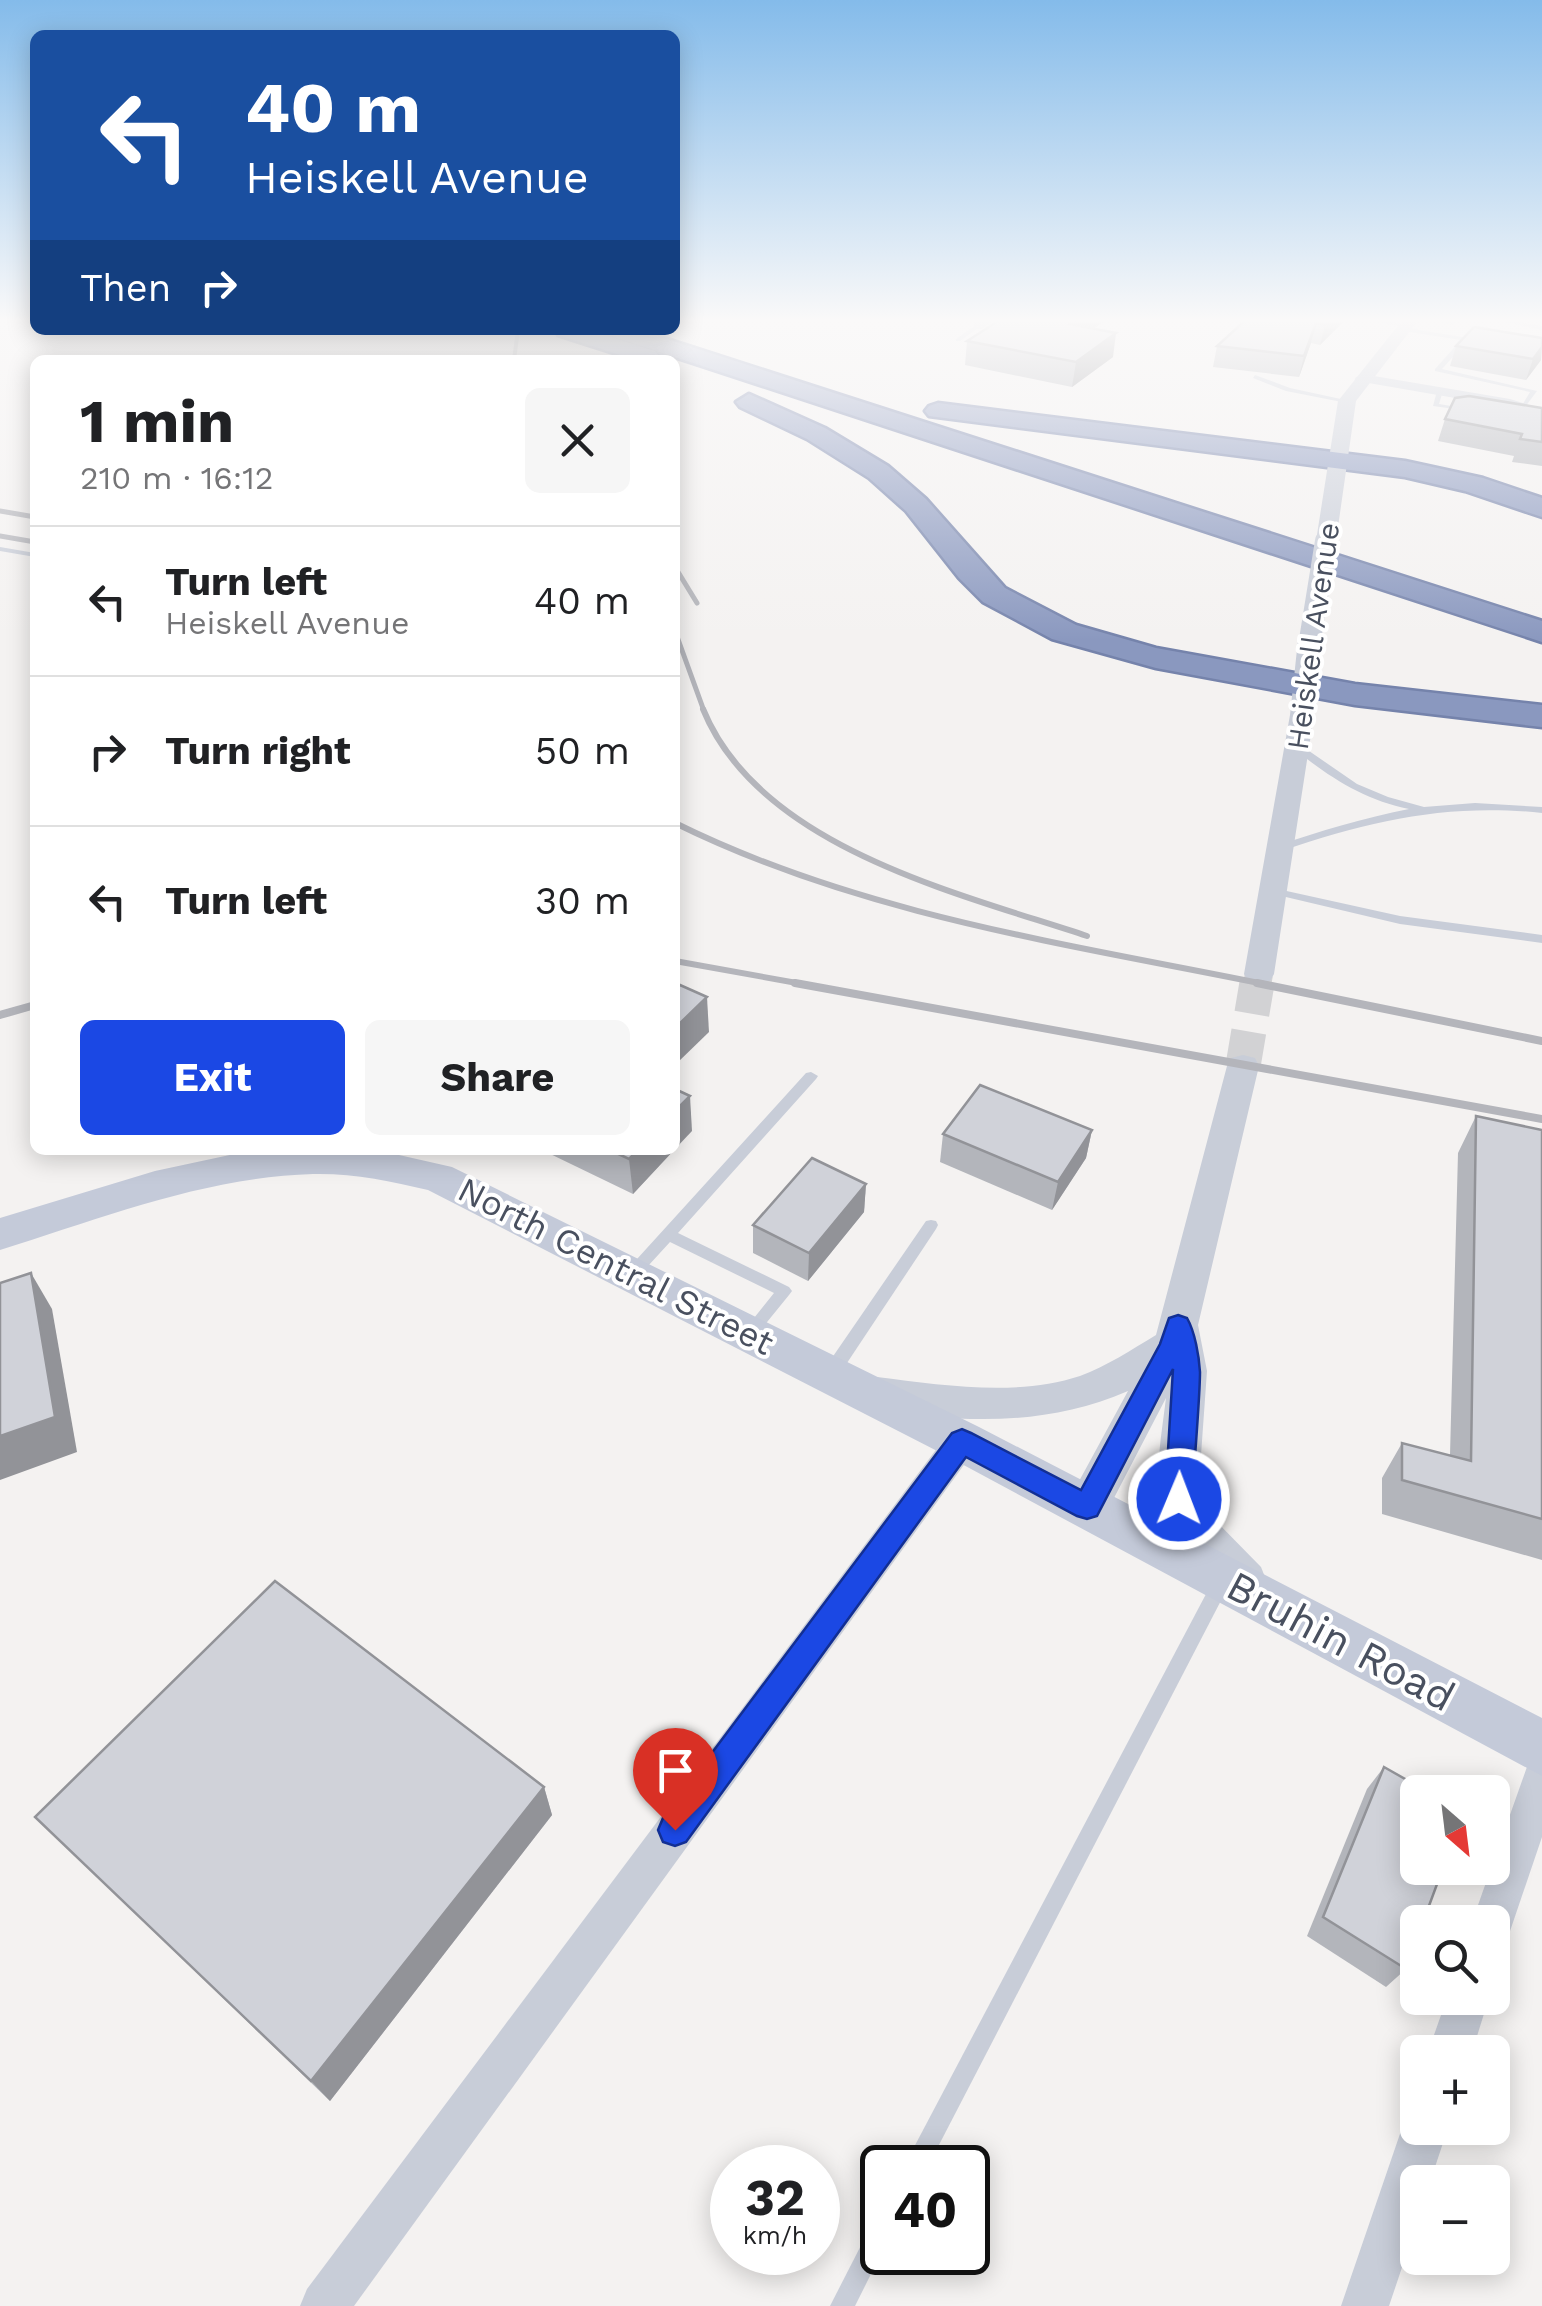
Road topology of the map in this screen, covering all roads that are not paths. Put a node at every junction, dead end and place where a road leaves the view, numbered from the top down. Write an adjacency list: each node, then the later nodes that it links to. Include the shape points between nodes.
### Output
1 (800, 426): 12 (highway, via 882,474 976,580 1008,605 1122,649)
2 (863, 426): 11 (highway)
3 (879, 426): 10 (highway)
4 (1062, 426): 6 (highway)
5 (1344, 426): 6 (street, Heiskell Avenue)
6 (1340, 460): 7 (highway, via 1473,484); 12 (street, Heiskell Avenue, bridge)
7 (1542, 508)
8 (0, 549): 9 (lane)
9 (30, 554)
10 (1542, 632)
11 (1542, 654)
12 (1306, 686): 13 (highway); 14 (street, Heiskell Avenue)
13 (1542, 716)
14 (1296, 745): 15 (lane, via 1360,791); 17 (street, Heiskell Avenue)
15 (1434, 810): 16 (lane); 17 (lane, via 1372,818)
16 (1542, 810)
17 (1280, 848): 18 (street, Heiskell Avenue)
18 (1273, 891): 19 (lane, via 1400,920); 20 (street, Heiskell Avenue)
19 (1542, 939)
20 (1259, 974)
21 (1243, 1066): 29 (street)
22 (810, 1076): 26 (lane)
23 (367, 1156): 25 (main road, North Central Street, via 234,1168); 27 (main road, North Central Street, via 468,1190)
24 (932, 1225): 30 (lane)
25 (0, 1234)
26 (668, 1234): 27 (lane); 28 (lane, via 784,1292)
27 (632, 1274): 28 (main road, North Central Street)
28 (749, 1333): 30 (main road, North Central Street)
29 (1176, 1335): 30 (street, via 1110,1382 1036,1400 941,1402); 32 (street); 33 (street, via 1187,1372 1179,1499 1187,1519)
30 (848, 1384): 31 (main road, North Central Street)
31 (962, 1441): 32 (main road, North Central Street); 40 (street)
32 (1087, 1507): 33 (main road, Bruhin Road)
33 (1242, 1587): 34 (main road, Bruhin Road); 37 (lane)
34 (1542, 1748)
35 (1542, 1778): 36 (street)
36 (1499, 1905)
37 (927, 2145)
38 (1418, 2145): 42 (street)
39 (860, 2271): 41 (lane)
40 (324, 2306)
41 (842, 2306)
42 (1365, 2306)

